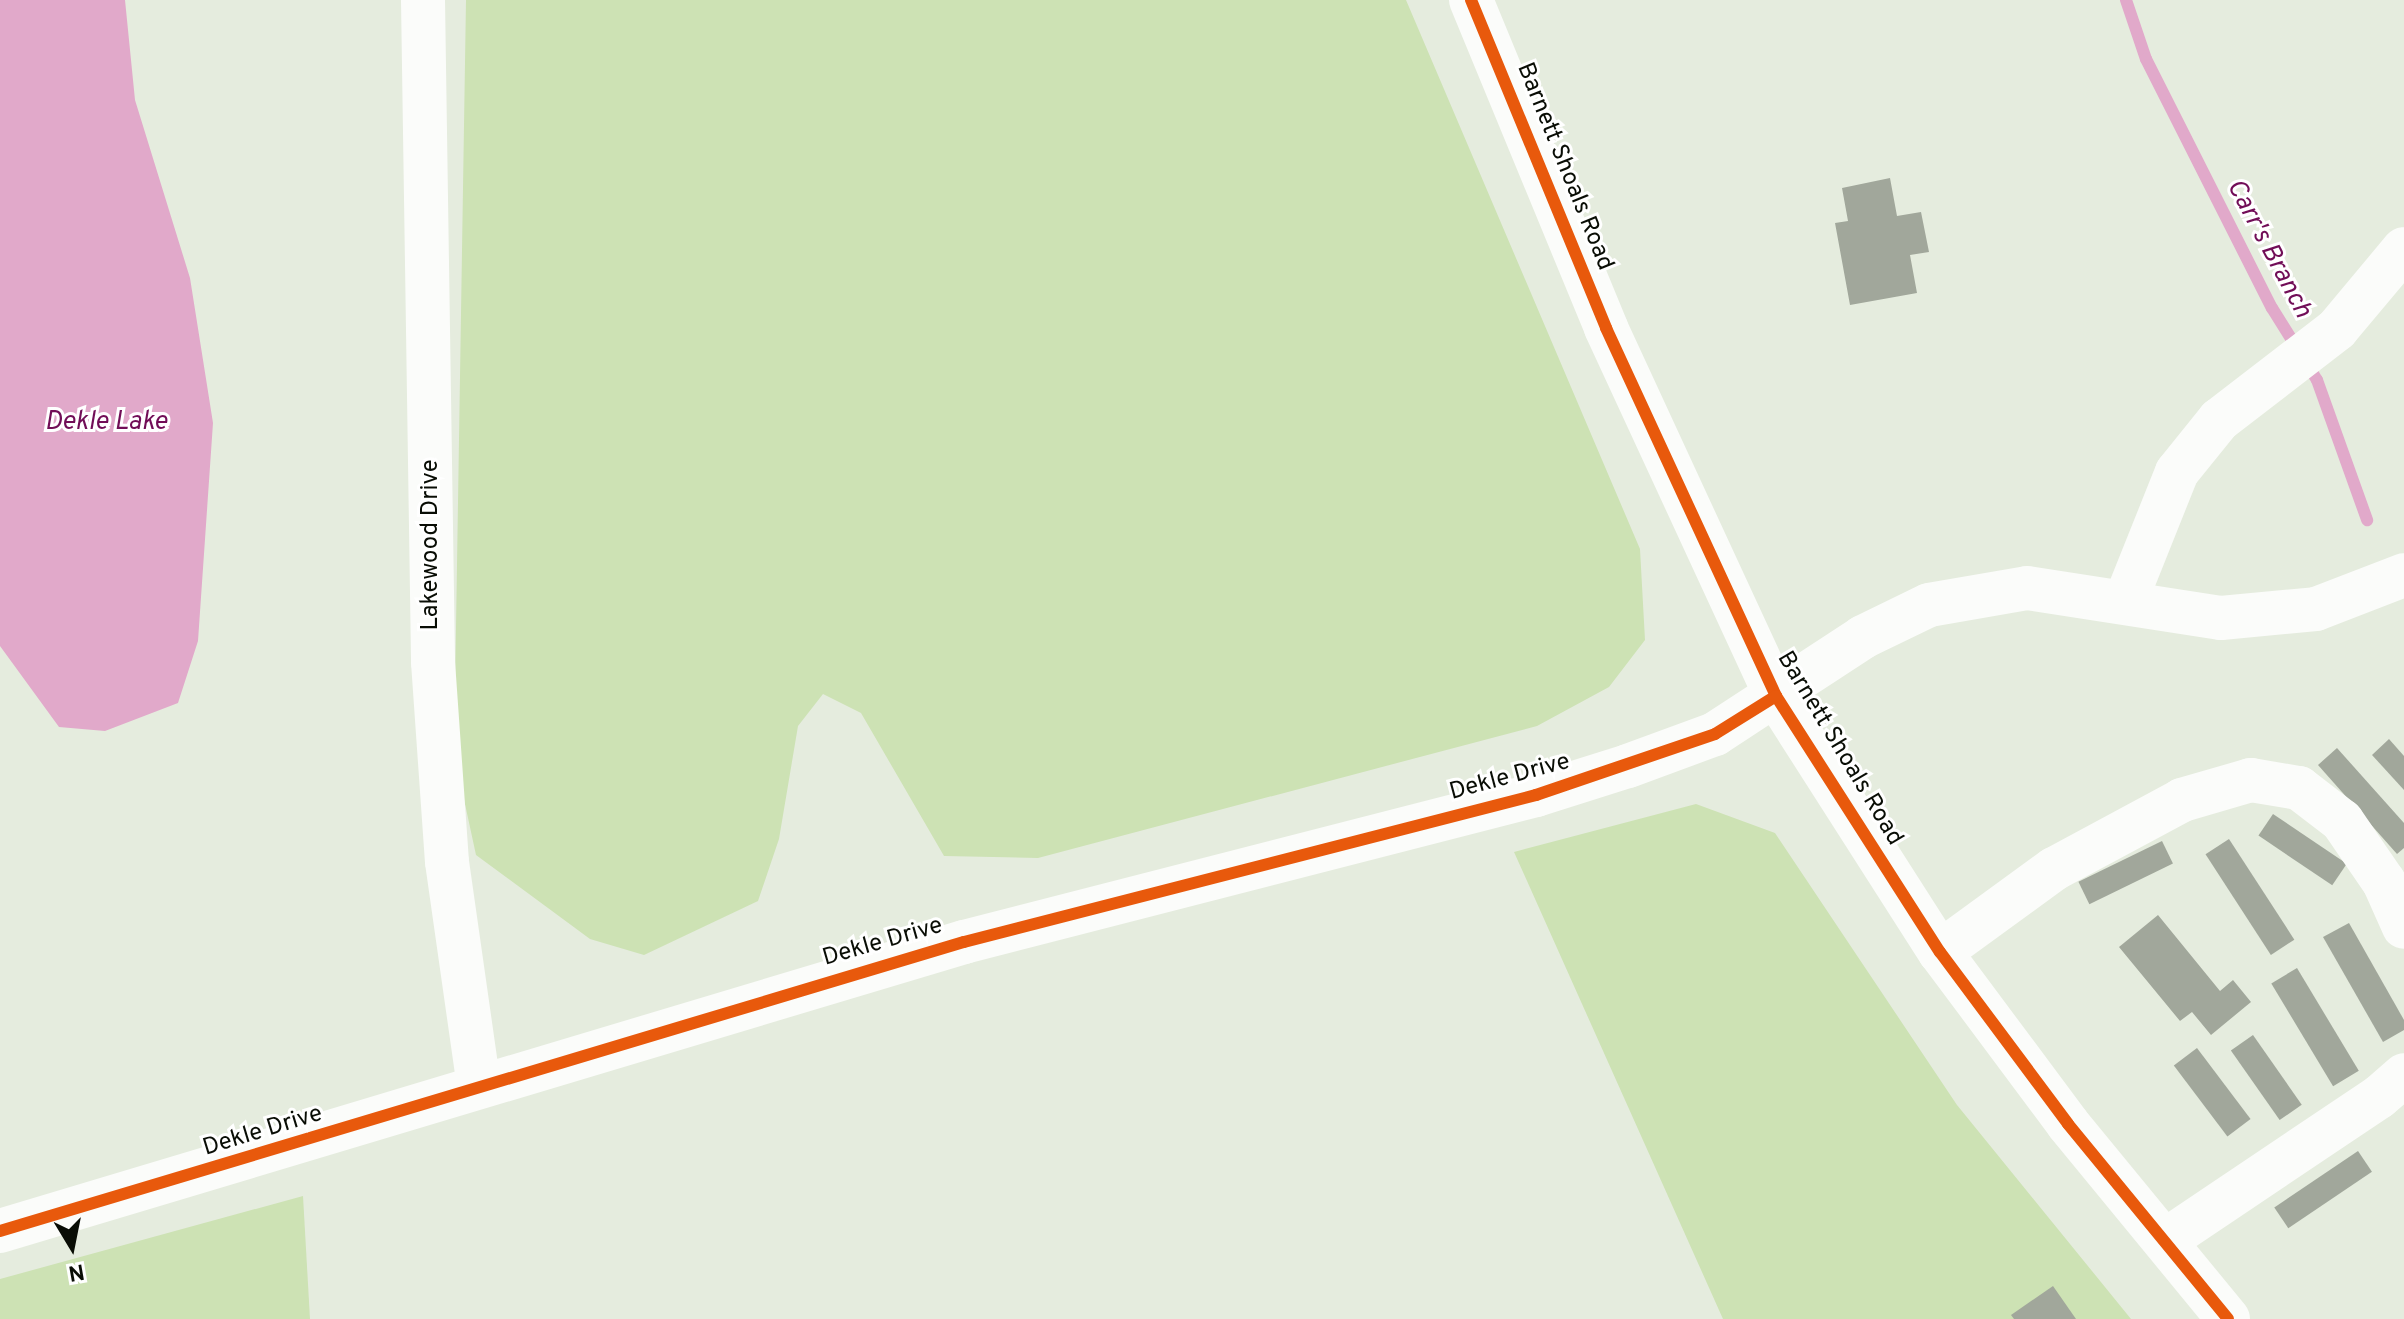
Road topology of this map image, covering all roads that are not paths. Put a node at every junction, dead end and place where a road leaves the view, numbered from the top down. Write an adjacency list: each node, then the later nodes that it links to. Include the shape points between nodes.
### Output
1 (423, 0): 10 (street, Lakewood Drive, via 433,662 447,862)
2 (1471, 0): 6 (street, Barnett Shoals Road, via 1606,328)
3 (2404, 249): 5 (street, via 2337,329 2219,420 2177,472)
4 (2404, 575): 5 (street, Dekle Drive, via 2300,610 2221,618)
5 (2125, 602): 6 (street, Dekle Drive, via 2027,588 1929,605 1863,637)
6 (1776, 696): 8 (street, Barnett Shoals Road); 10 (street, Dekle Drive, via 1715,734 1536,795 964,942)
7 (2404, 927): 8 (street, via 2384,882 2342,821 2299,788 2251,780 2182,800 2054,869)
8 (1940, 952): 12 (street, Barnett Shoals Road, via 2068,1124)
9 (2404, 1075): 12 (street)
10 (479, 1087): 11 (street, Dekle Drive)
11 (0, 1231)
12 (2166, 1240): 13 (street, Barnett Shoals Road)
13 (2228, 1319)

